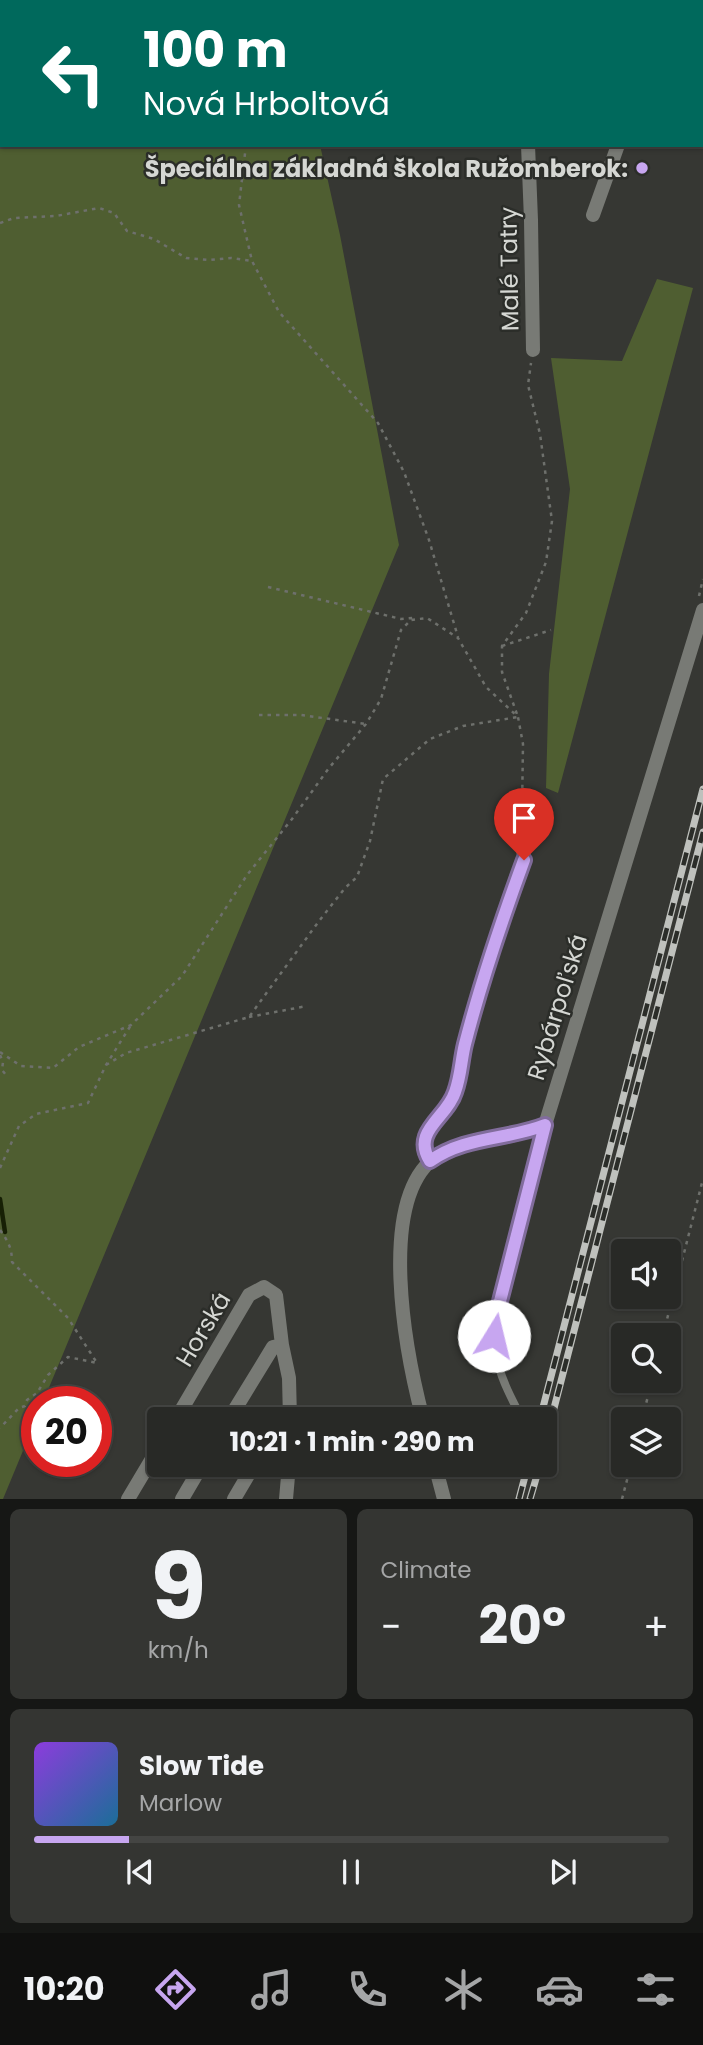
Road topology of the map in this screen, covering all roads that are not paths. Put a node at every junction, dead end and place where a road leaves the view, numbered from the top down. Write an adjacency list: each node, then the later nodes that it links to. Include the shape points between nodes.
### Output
1 (528, 147): 4 (street, Malé Tatry)
2 (617, 147): 3 (street)
3 (593, 215)
4 (533, 350)
5 (703, 610): 7 (street, Rybárpoľská)
6 (521, 824): 8 (street, via 524,860 465,1045 456,1090 424,1142)
7 (545, 1125): 8 (street, via 454,1146); 14 (lane, Rybárpoľská, via 494,1336 501,1379)
8 (430, 1161): 13 (street, via 408,1203 400,1264 404,1324)
9 (282, 1345): 10 (street, Horská, via 276,1295 264,1287 249,1296); 11 (street, via 273,1347); 12 (street, Horská)
10 (183, 1407)
11 (236, 1407)
12 (290, 1407)
13 (420, 1407)
14 (516, 1407)
15 (147, 1467): 20 (street)
16 (195, 1477): 21 (street)
17 (247, 1477): 22 (street)
18 (288, 1477): 23 (street)
19 (438, 1477): 24 (street)
20 (128, 1499)
21 (182, 1499)
22 (234, 1499)
23 (286, 1499)
24 (444, 1499)

